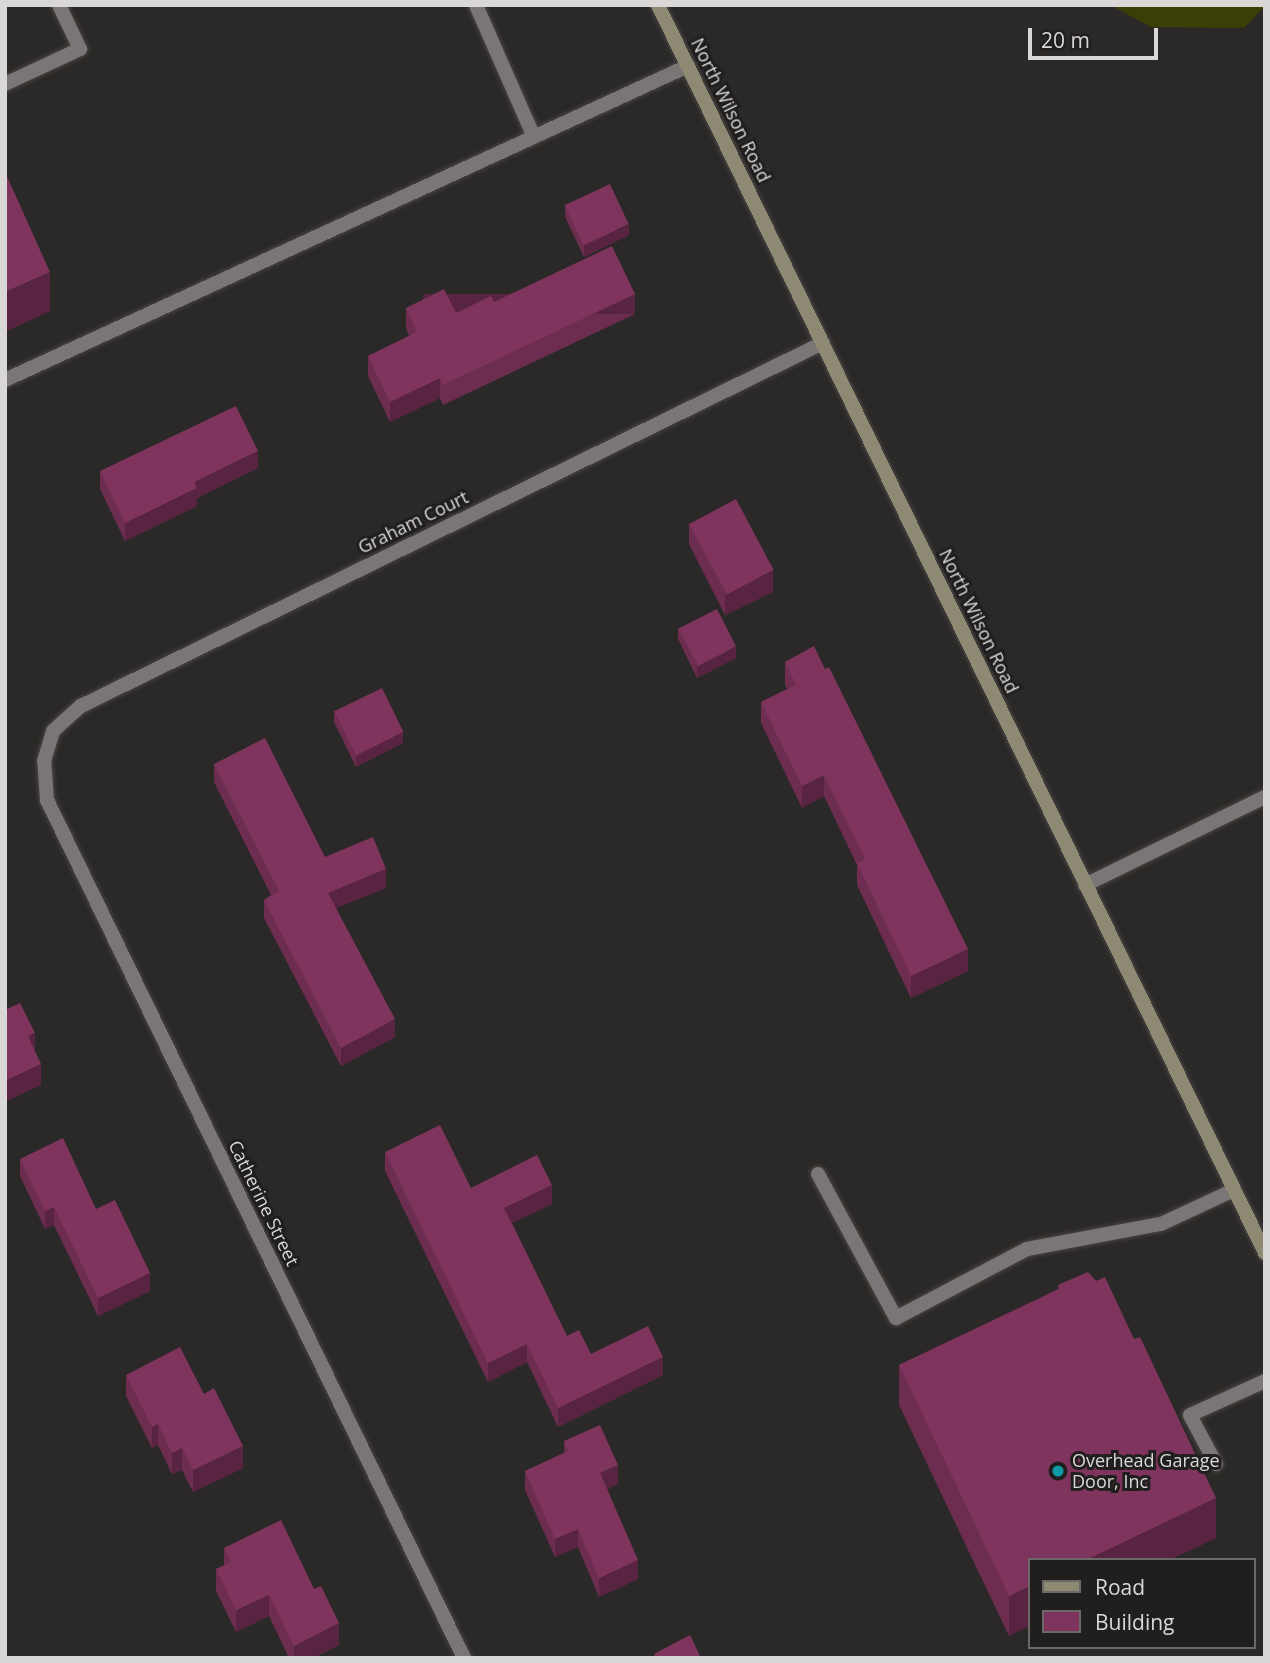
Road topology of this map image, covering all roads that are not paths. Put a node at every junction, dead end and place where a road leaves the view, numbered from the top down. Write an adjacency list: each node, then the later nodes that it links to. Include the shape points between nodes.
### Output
1 (59, 5): 5 (street, via 80,49)
2 (476, 5): 6 (street)
3 (658, 5): 4 (street, North Wilson Road)
4 (688, 66): 6 (street); 7 (street, North Wilson Road)
5 (5, 84)
6 (534, 137): 8 (street)
7 (823, 343): 9 (street, Graham Court, via 81,706 53,731); 11 (street, North Wilson Road)
8 (5, 380)
9 (44, 761): 17 (street, Catherine Street, via 47,800)
10 (1265, 797): 11 (street)
11 (1085, 885): 13 (street, North Wilson Road)
12 (818, 1174): 13 (street, via 896,1318 1027,1249 1161,1224)
13 (1234, 1190): 14 (street, North Wilson Road)
14 (1265, 1253)
15 (1265, 1381): 16 (street, via 1190,1415)
16 (1216, 1464)
17 (464, 1658)

